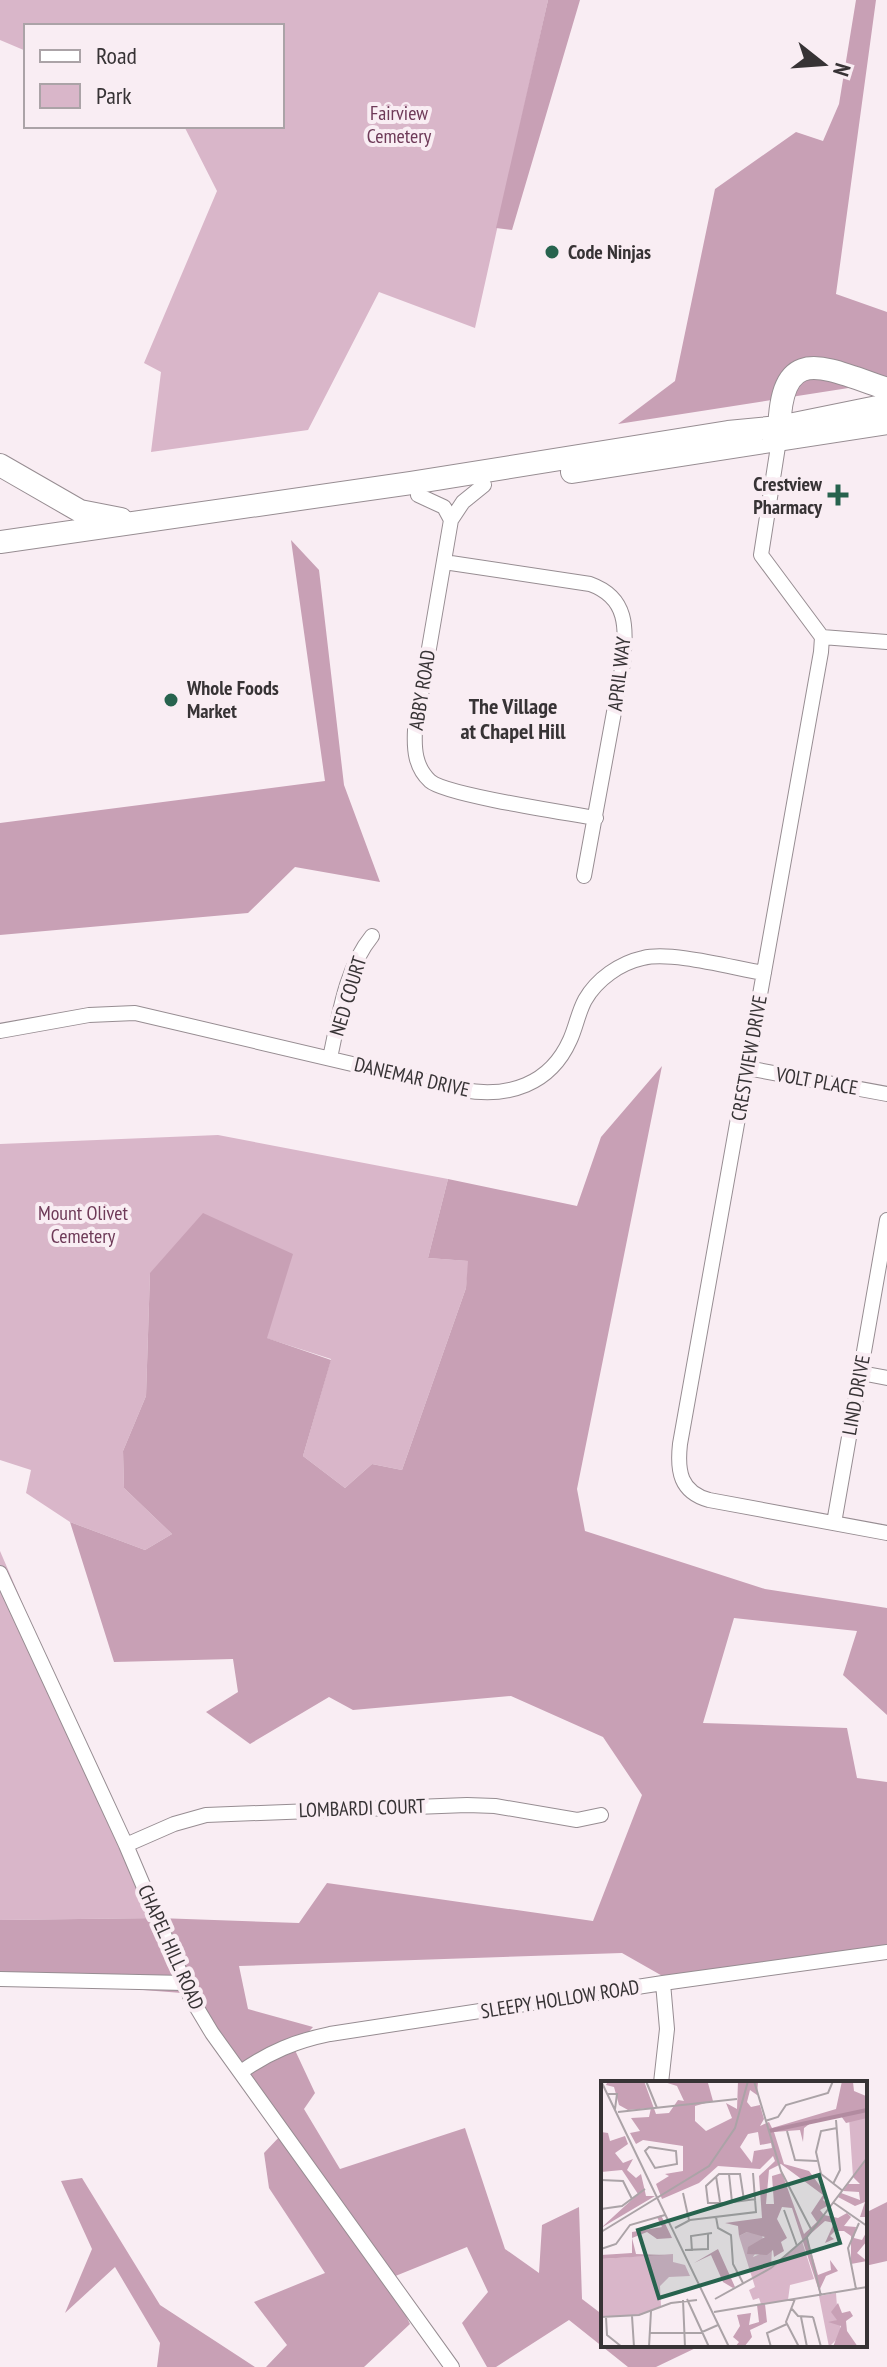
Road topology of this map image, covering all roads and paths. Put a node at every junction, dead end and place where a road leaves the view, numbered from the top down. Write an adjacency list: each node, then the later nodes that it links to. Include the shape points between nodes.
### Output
1 (887, 389): 4 (highway, via 822,368 806,368 784,389)
2 (887, 405): 4 (highway)
3 (887, 423): 4 (highway)
4 (779, 434): 6 (highway); 8 (highway, via 715,434); 13 (street, via 761,555)
5 (0, 465): 8 (highway, via 80,511 111,519)
6 (484, 485): 7 (highway); 9 (street)
7 (418, 495): 9 (street, via 444,507); 11 (highway)
8 (163, 520): 10 (highway)
9 (451, 520): 12 (street, ABBY ROAD)
10 (0, 542)
11 (0, 558)
12 (444, 562): 15 (street, ABBY ROAD, via 415,730 420,770 441,788); 15 (street, APRIL WAY, via 590,584 622,612 623,663)
13 (822, 637): 14 (street); 18 (street, CRESTVIEW DRIVE)
14 (887, 642)
15 (596, 818): 16 (street, APRIL WAY)
16 (584, 876)
17 (372, 936): 20 (street, NED COURT, via 352,967)
18 (764, 973): 20 (street, DANEMAR DRIVE, via 665,957 625,964 585,999 553,1066 511,1091 484,1094); 21 (street, CRESTVIEW DRIVE)
19 (0, 1031): 20 (street, DANEMAR DRIVE, via 89,1015 135,1013)
20 (330, 1058)
21 (747, 1068): 22 (street, VOLT PLACE); 26 (street, CRESTVIEW DRIVE, via 679,1471 685,1486 700,1498)
22 (887, 1094)
23 (887, 1222): 24 (street, LIND DRIVE)
24 (861, 1373): 25 (street); 26 (street, LIND DRIVE)
25 (887, 1378)
26 (834, 1523): 27 (street, CRESTVIEW DRIVE)
27 (887, 1533)
28 (0, 1573): 30 (street, CHAPEL HILL ROAD)
29 (601, 1815): 30 (street, LOMBARDI COURT, via 569,1819 467,1805 236,1812 183,1821)
30 (126, 1845): 33 (street, CHAPEL HILL ROAD)
31 (887, 1952): 34 (street, SLEEPY HOLLOW ROAD)
32 (0, 1979): 33 (street)
33 (185, 1983): 35 (street, CHAPEL HILL ROAD)
34 (663, 1983): 35 (street, SLEEPY HOLLOW ROAD, via 330,2034 290,2044); 36 (street, via 667,2029)
35 (241, 2072): 37 (street, CHAPEL HILL ROAD)
36 (661, 2081)
37 (452, 2367)

